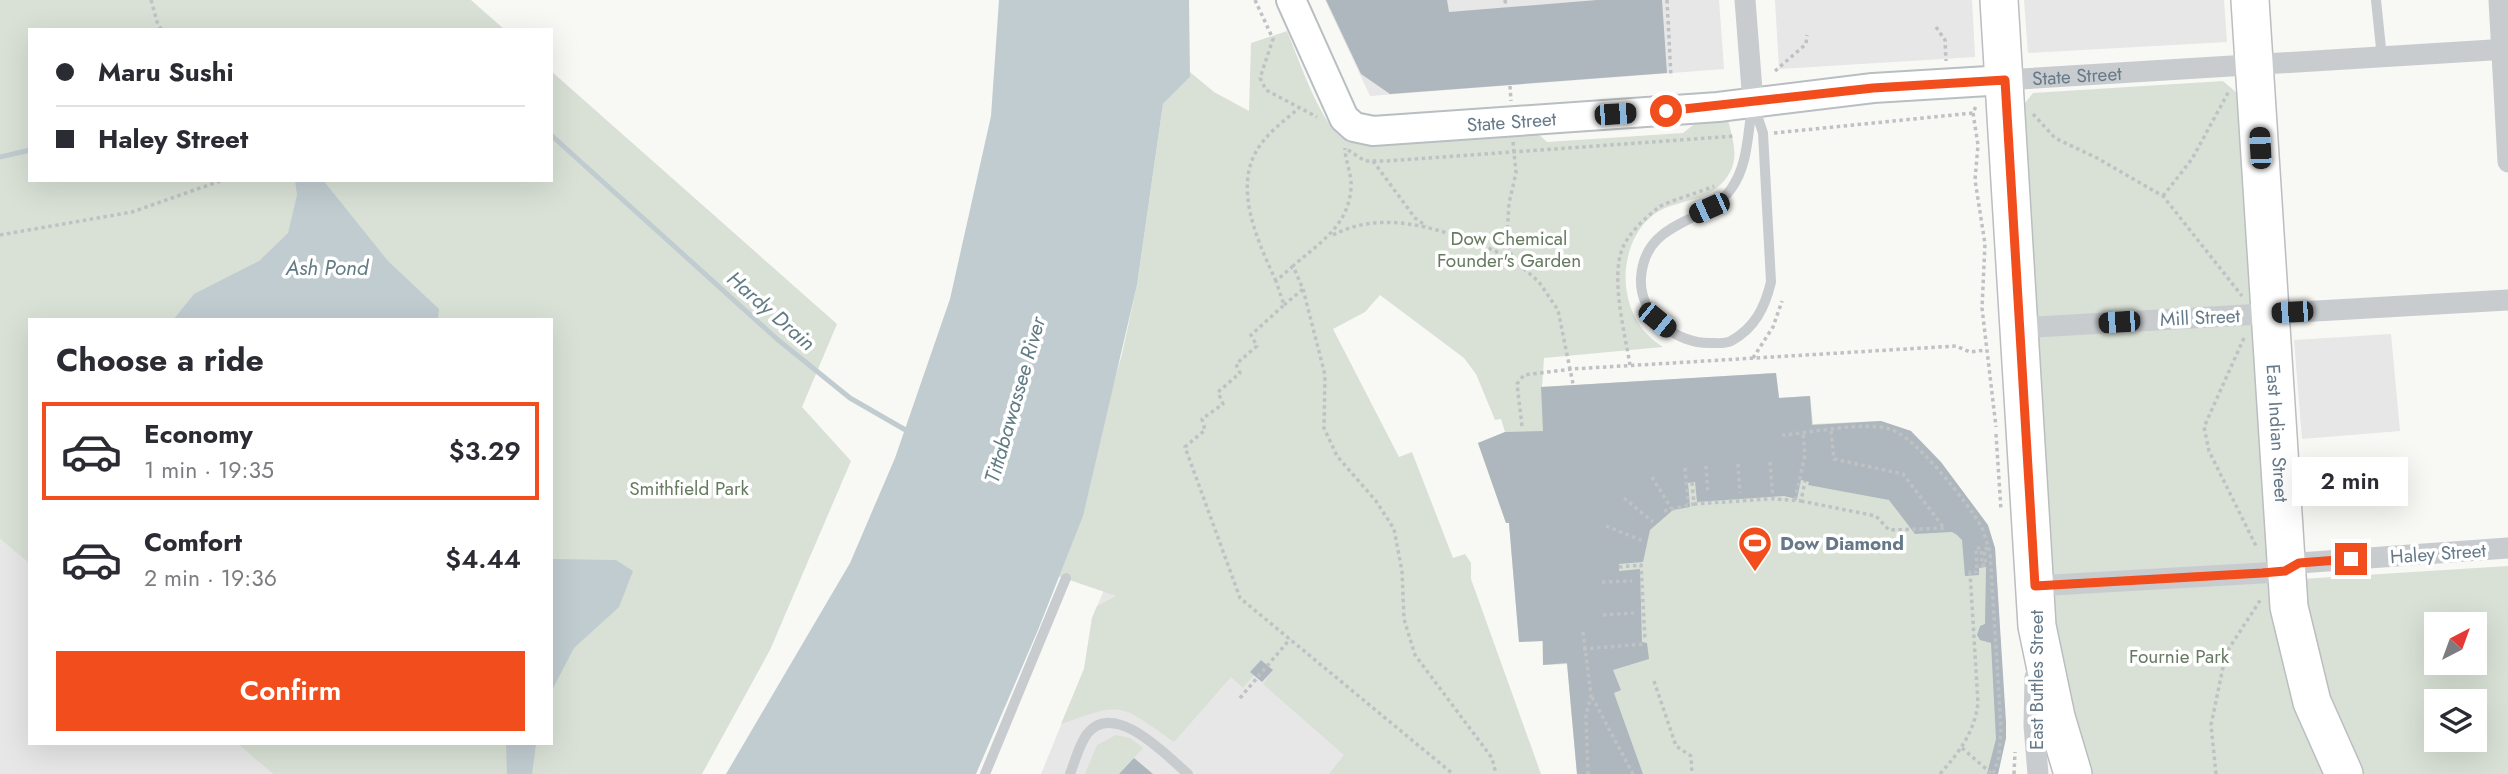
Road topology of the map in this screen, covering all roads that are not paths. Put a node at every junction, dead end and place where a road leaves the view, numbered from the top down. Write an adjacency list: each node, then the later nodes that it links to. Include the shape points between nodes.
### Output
1 (1291, 0): 11 (street, State Street, via 1344,118 1346,139 1373,131)
2 (1745, 0): 11 (street)
3 (1999, 0): 10 (highway, East Buttles Street)
4 (2250, 0): 9 (highway, East Indian Street)
5 (2376, 0): 8 (lane)
6 (2499, 0): 7 (street)
7 (2505, 49): 8 (street, State Street); 12 (street)
8 (2382, 58): 9 (street, State Street)
9 (2255, 66): 10 (street, State Street); 14 (highway, East Indian Street)
10 (1995, 97): 11 (street, State Street, via 1873,88); 15 (highway, East Buttles Street)
11 (1753, 103): 11 (lane, via 1744,169 1730,192 1667,229 1649,249 1641,278 1644,299 1657,320 1677,336 1699,344 1729,343 1750,328 1765,305 1771,282 1763,133)
12 (2508, 163)
13 (2508, 300): 14 (street, Mill Street)
14 (2256, 314): 15 (street, Mill Street); 17 (highway, East Indian Street)
15 (2019, 328): 19 (highway, East Buttles Street)
16 (2508, 548): 17 (street, Haley Street, via 2299,563)
17 (2274, 572): 19 (street, Haley Street); 26 (highway, East Indian Street, via 2312,702)
18 (1066, 578): 21 (lane)
19 (2035, 586): 20 (highway, East Buttles Street)
20 (2037, 626): 24 (street, East Buttles Street, via 2034,726); 25 (highway)
21 (985, 774)
22 (1070, 774): 23 (lane, via 1089,731 1104,722 1121,724 1141,735)
23 (1188, 774)
24 (2038, 774)
25 (2073, 774)
26 (2344, 774)

